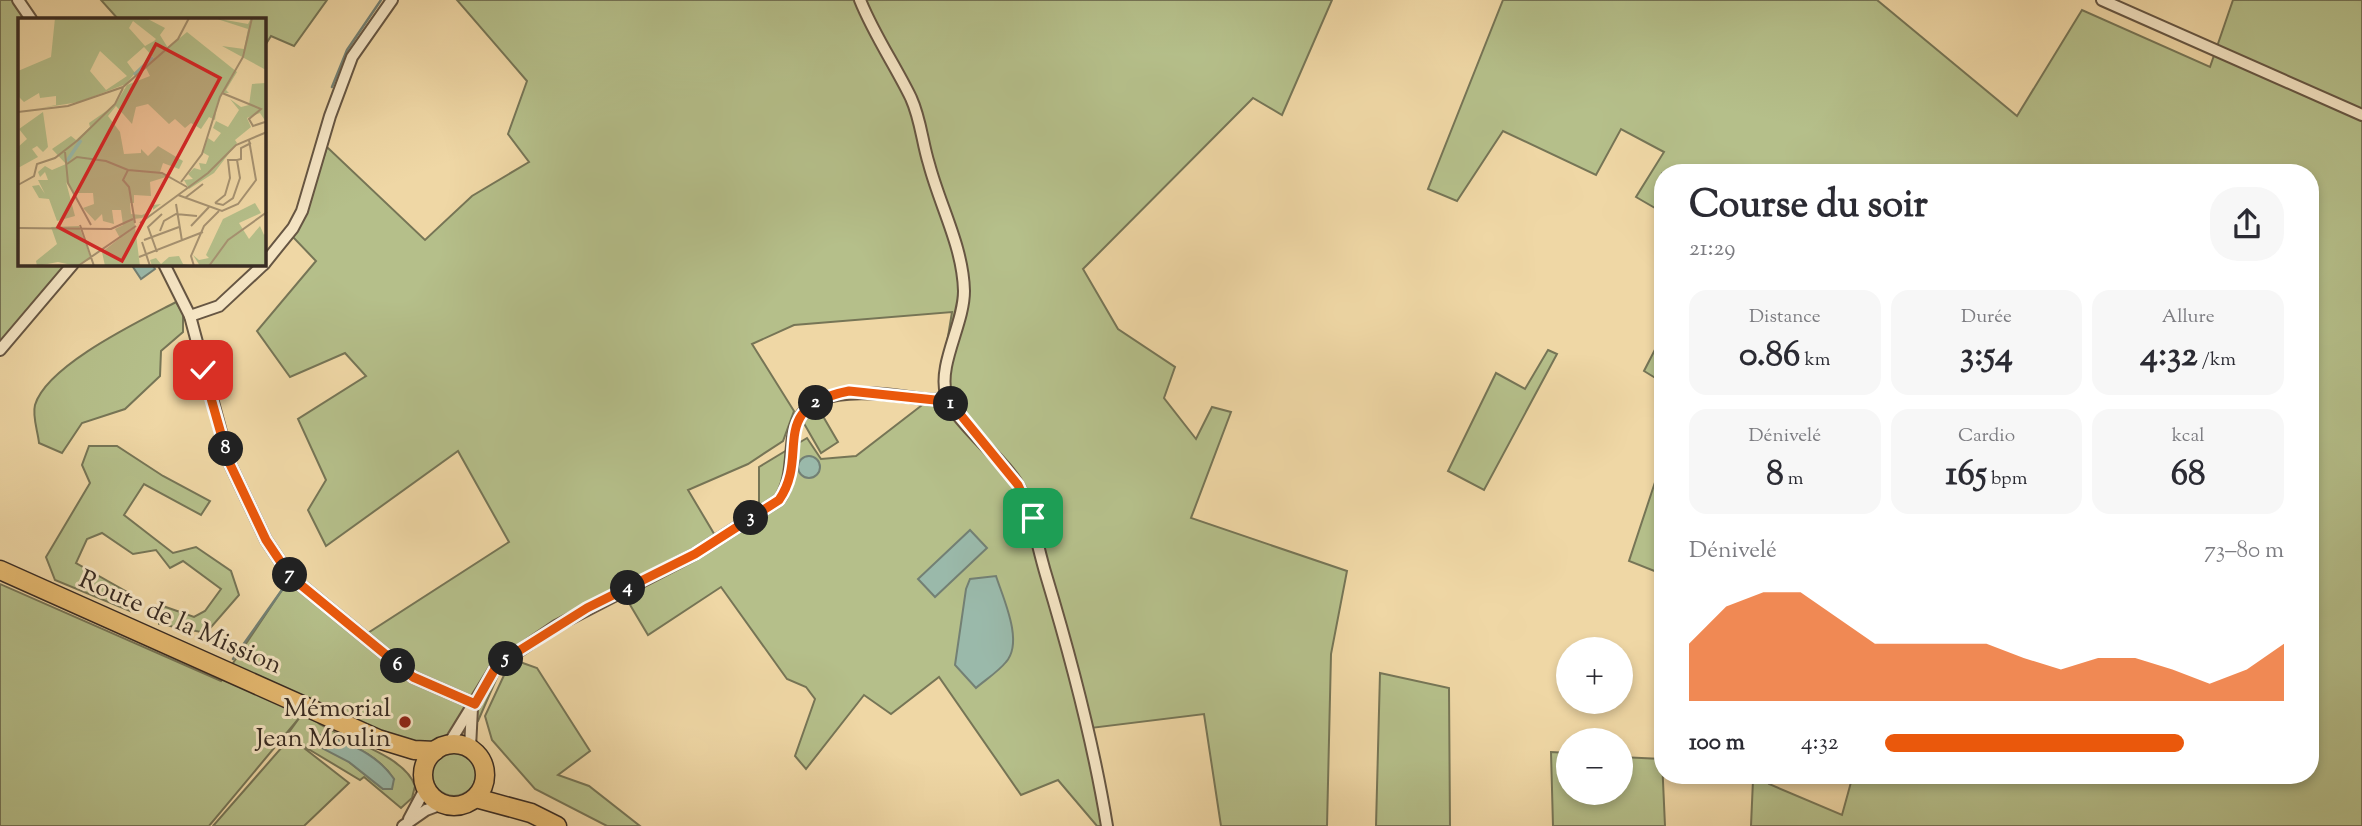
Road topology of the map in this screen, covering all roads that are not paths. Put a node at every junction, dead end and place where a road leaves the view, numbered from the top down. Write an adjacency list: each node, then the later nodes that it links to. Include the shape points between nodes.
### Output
1 (18, 0): 5 (street)
2 (392, 0): 7 (street, via 352,57 302,211)
3 (860, 0): 13 (street, via 911,98 954,235 964,292 943,378)
4 (2102, 0): 6 (street)
5 (30, 18)
6 (2362, 115)
7 (266, 262)
8 (71, 266): 12 (street)
9 (165, 266): 11 (street)
10 (262, 266): 11 (street, via 219,306)
11 (190, 316): 15 (street, via 229,462 266,540 290,576 413,677)
12 (0, 350)
13 (946, 397): 15 (street, via 935,400 849,391 815,404 797,423 786,489 779,500 695,554 587,608 517,652 496,667); 26 (street, via 1018,485 1033,518 1096,757)
14 (0, 570): 16 (main road, Route de la Mission)
15 (473, 706): 17 (street); 18 (street)
16 (378, 739): 17 (main road, via 414,750); 20 (main road)
17 (442, 748): 18 (main road); 20 (main road, via 427,761)
18 (470, 748): 19 (main road, via 482,761)
19 (485, 779): 21 (main road); 23 (main road)
20 (425, 781): 22 (main road); 24 (street)
21 (475, 798): 22 (main road, via 460,806); 23 (main road)
22 (442, 804): 24 (street)
23 (530, 813): 25 (main road)
24 (404, 825)
25 (557, 826)
26 (1107, 826)

